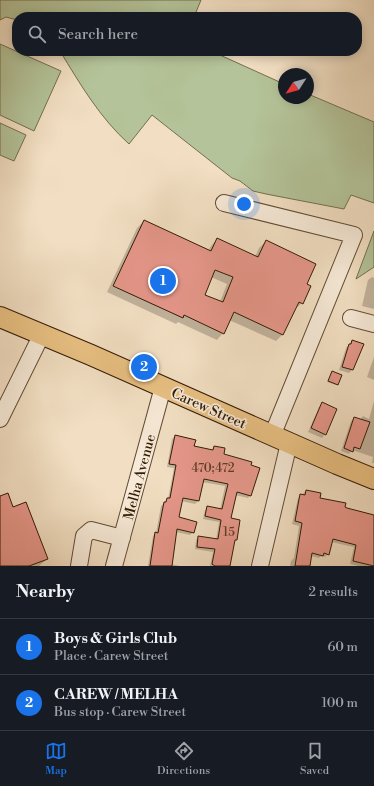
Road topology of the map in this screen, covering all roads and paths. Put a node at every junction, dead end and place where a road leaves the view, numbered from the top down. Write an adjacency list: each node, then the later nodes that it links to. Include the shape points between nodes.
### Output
1 (224, 203): 8 (street, via 354,235)
2 (0, 317): 5 (main road, Carew Street)
3 (351, 318): 4 (street)
4 (374, 324)
5 (42, 334): 6 (main road, Carew Street); 7 (street)
6 (163, 387): 8 (main road, Carew Street); 10 (street, Melha Avenue)
7 (0, 419)
8 (280, 439): 9 (main road, Carew Street); 13 (street)
9 (374, 479)
10 (122, 538): 11 (street, via 91,530 84,536); 12 (street, Melha Avenue)
11 (79, 566)
12 (114, 566)
13 (260, 566)

